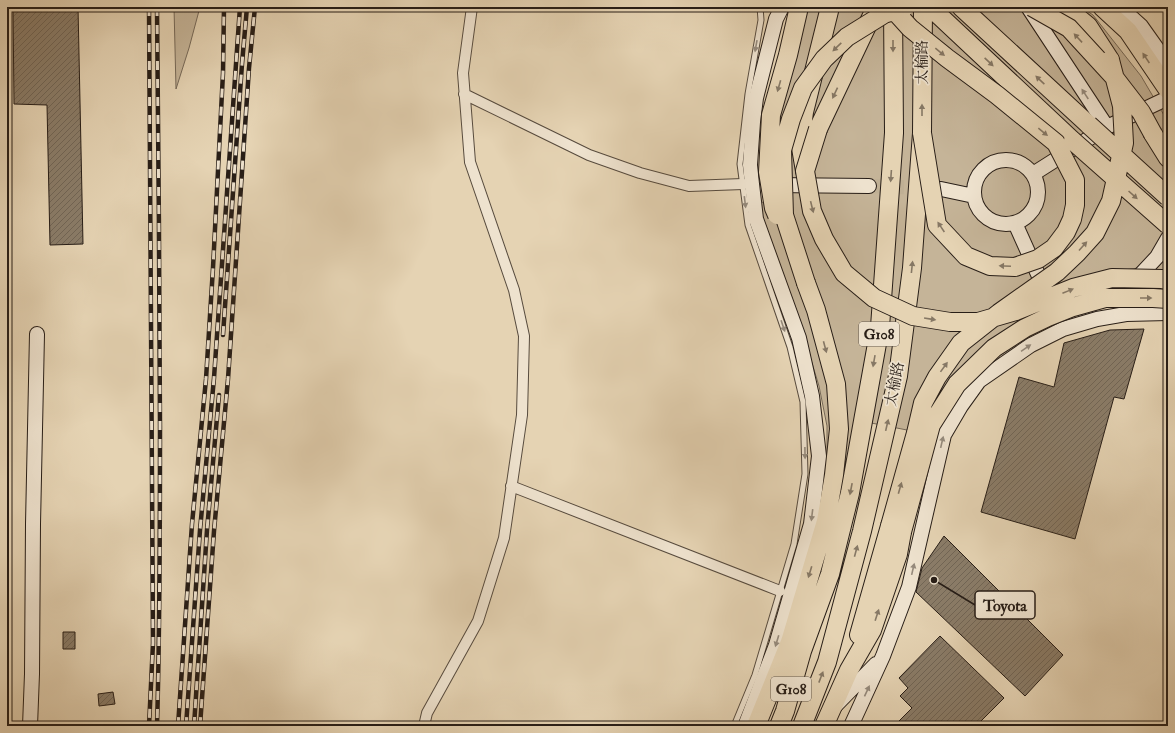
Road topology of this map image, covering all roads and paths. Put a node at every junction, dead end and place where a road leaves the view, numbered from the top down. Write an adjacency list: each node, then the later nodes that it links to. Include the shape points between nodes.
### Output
1 (472, 7): 19 (street, via 463,72)
2 (760, 7): 26 (lane, one-way to 26, via 740,164)
3 (799, 7): 34 (highway, one-way to 34, bridge, via 771,115 768,172 774,208)
4 (830, 7): 24 (highway, via 804,112 800,142)
5 (876, 7): 24 (highway, one-way to 24, bridge, via 818,129)
6 (892, 7): 22 (highway, one-way to 22, bridge, via 910,28 1056,143 1075,180 1075,205 1072,220 1054,248 1038,259 1015,267 990,266 966,256 937,225); 50 (highway, 太榆路 / G108, one-way to 50, via 894,133 880,327 850,493 830,574 802,651)
7 (906, 7): 34 (highway, one-way to 34, bridge, via 884,14 847,37 824,59 803,88 782,150 784,215)
8 (923, 7): 22 (highway, 太榆路 / G108, one-way to 8)
9 (930, 7): 32 (highway, one-way to 32, bridge, via 1073,141)
10 (961, 7): 30 (highway, one-way to 10, bridge)
11 (1028, 7): 21 (main road, one-way to 11)
12 (1032, 7): 23 (highway, one-way to 12, bridge, via 1141,112 1114,77 1069,28)
13 (1066, 7): 41 (highway, one-way to 13, bridge, via 923,403 937,377 961,343 1057,272 1077,253 1095,233 1111,201 1124,143 1122,106 1110,60 1088,26)
14 (1102, 7): 18 (highway, one-way to 14, via 1128,31)
15 (1120, 7): 17 (main road, via 1141,26)
16 (778, 11): 26 (main road, via 756,98)
17 (1168, 64)
18 (1168, 90)
19 (464, 94): 26 (street, via 589,155 640,173 689,186); 40 (street, via 470,162 514,290 524,336 522,415)
20 (1168, 98): 21 (main road)
21 (1107, 126): 25 (main road)
22 (922, 133): 51 (highway, 太榆路 / G108, one-way to 22, via 827,662 862,531 898,376 912,268)
23 (1168, 158)
24 (805, 171): 35 (highway, one-way to 35, bridge, via 812,211 824,240 844,273 874,298 913,316 950,322 978,322 1016,311 1074,288 1112,278)
25 (1033, 174): 29 (main road, via 1026,166 1016,162 995,162 979,175); 31 (main road, via 1038,188 1037,203 1032,212)
26 (747, 184): 27 (main road); 42 (lane, one-way to 42, via 748,225 790,347 803,402 805,474 794,544); 48 (main road, one-way to 48, via 756,219 799,338 812,396 819,456 811,524 776,645)
27 (869, 186)
28 (941, 189): 29 (main road)
29 (974, 196): 31 (main road, via 984,216 994,222)
30 (1168, 197)
31 (1015, 223): 38 (main road)
32 (1168, 225)
33 (1168, 238): 38 (main road, via 1157,257 1128,288)
34 (800, 264): 49 (highway, one-way to 49, bridge, via 816,310 836,384 839,428 826,521 790,642)
35 (1168, 280)
36 (1168, 299): 41 (highway, one-way to 36, bridge, via 931,425 957,384 994,348 1025,328 1073,307 1105,298)
37 (1168, 313): 38 (main road, via 1126,314 1097,319)
38 (1063, 330): 43 (main road, one-way to 38, via 909,587 944,435 979,381 1031,344)
39 (37, 334): 45 (main road)
40 (511, 486): 42 (street); 46 (street, via 504,538 478,620 427,713)
41 (896, 529): 44 (highway, one-way to 41, via 849,670 872,630 898,554)
42 (780, 591): 47 (lane, via 755,675)
43 (883, 656): 44 (main road); 53 (main road, one-way to 43)
44 (832, 710): 52 (highway)
45 (30, 726)
46 (424, 726)
47 (734, 726)
48 (745, 726)
49 (756, 726)
50 (779, 726)
51 (802, 726)
52 (824, 726)
53 (851, 726)

